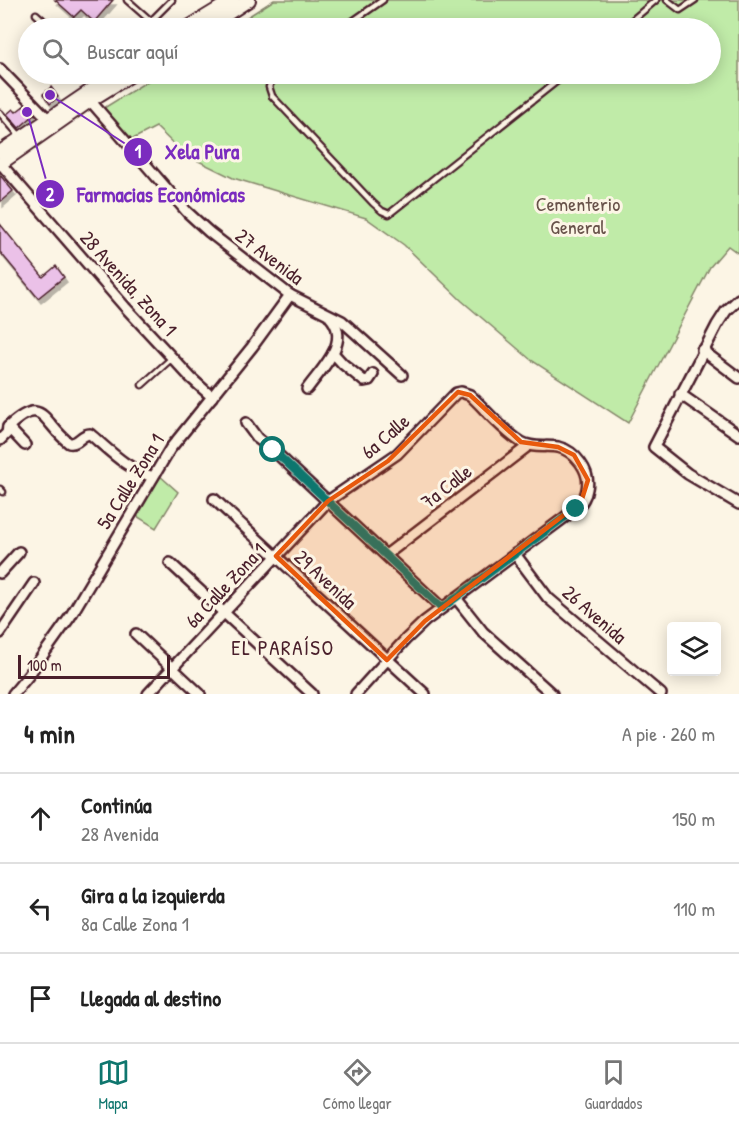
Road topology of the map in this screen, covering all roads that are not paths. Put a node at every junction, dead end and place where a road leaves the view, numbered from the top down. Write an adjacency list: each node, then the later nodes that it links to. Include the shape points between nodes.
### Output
1 (127, 0): 11 (lane)
2 (172, 0): 12 (lane)
3 (233, 0): 13 (main road)
4 (249, 0): 14 (main road)
5 (383, 0): 15 (lane)
6 (656, 0): 16 (lane)
7 (667, 0): 8 (lane, via 680,10)
8 (695, 0)
9 (36, 14): 10 (lane)
10 (41, 18)
11 (147, 18)
12 (156, 18)
13 (203, 18)
14 (221, 18)
15 (357, 18)
16 (635, 18)
17 (0, 69): 24 (street)
18 (100, 84): 22 (main road)
19 (113, 84): 22 (main road)
20 (270, 84): 21 (lane, via 272,96 388,214)
21 (553, 84)
22 (87, 97): 24 (main road); 28 (street, 27 Avenida, via 194,219)
23 (0, 113): 25 (lane)
24 (51, 122): 25 (main road)
25 (24, 140): 26 (main road); 27 (main road)
26 (0, 152)
27 (0, 164): 33 (street, 28 Avenida, Zona 1)
28 (290, 295): 30 (street, 27 Avenida); 40 (street, 5a Calle Zona 1)
29 (739, 299): 31 (street, via 726,311)
30 (330, 316): 32 (street, via 339,333); 35 (street, 27 Avenida, via 342,321)
31 (702, 350): 36 (street); 39 (street)
32 (333, 352): 34 (street, via 364,381); 38 (street)
33 (172, 358): 37 (lane); 40 (street, 28 Avenida, Zona 1)
34 (373, 374)
35 (402, 375)
36 (739, 378)
37 (142, 385)
38 (307, 389)
39 (680, 394): 43 (street); 50 (street, via 654,447 688,474)
40 (212, 397): 47 (street, 5a Calle Zona 1, via 179,436)
41 (246, 423): 49 (street, via 257,438)
42 (8, 428): 44 (street); 45 (street); 47 (street, via 29,411 40,414 71,444 90,434 118,459)
43 (739, 435)
44 (0, 440)
45 (25, 446)
46 (528, 446): 49 (street, 6a Calle, via 470,395 461,392 453,395 388,461); 52 (street, via 558,447 574,455 585,472 587,488 576,509); 53 (street, 7a Calle)
47 (153, 477): 65 (street, 5a Calle Zona 1, via 63,626)
48 (214, 499): 54 (street, 29 Avenida)
49 (328, 501): 53 (street); 54 (street, 6a Calle Zona 1)
50 (739, 504)
51 (19, 552): 56 (street)
52 (515, 554): 58 (street); 72 (street, 26 Avenida, via 548,598)
53 (386, 555): 59 (street)
54 (276, 556): 60 (street, 6a Calle Zona 1); 63 (street, 29 Avenida)
55 (170, 562): 60 (street)
56 (0, 573)
57 (34, 583): 61 (street)
58 (456, 598): 59 (street); 71 (street, via 483,632)
59 (442, 608): 63 (street)
60 (224, 612): 64 (street, 6a Calle Zona 1); 68 (street)
61 (0, 633)
62 (136, 634): 64 (street)
63 (387, 660): 69 (street); 70 (street, 29 Avenida)
64 (172, 668): 66 (street, 6a Calle Zona 1); 67 (street)
65 (13, 694)
66 (148, 694)
67 (200, 694)
68 (312, 694)
69 (356, 694)
70 (425, 694)
71 (552, 694)
72 (661, 694)

